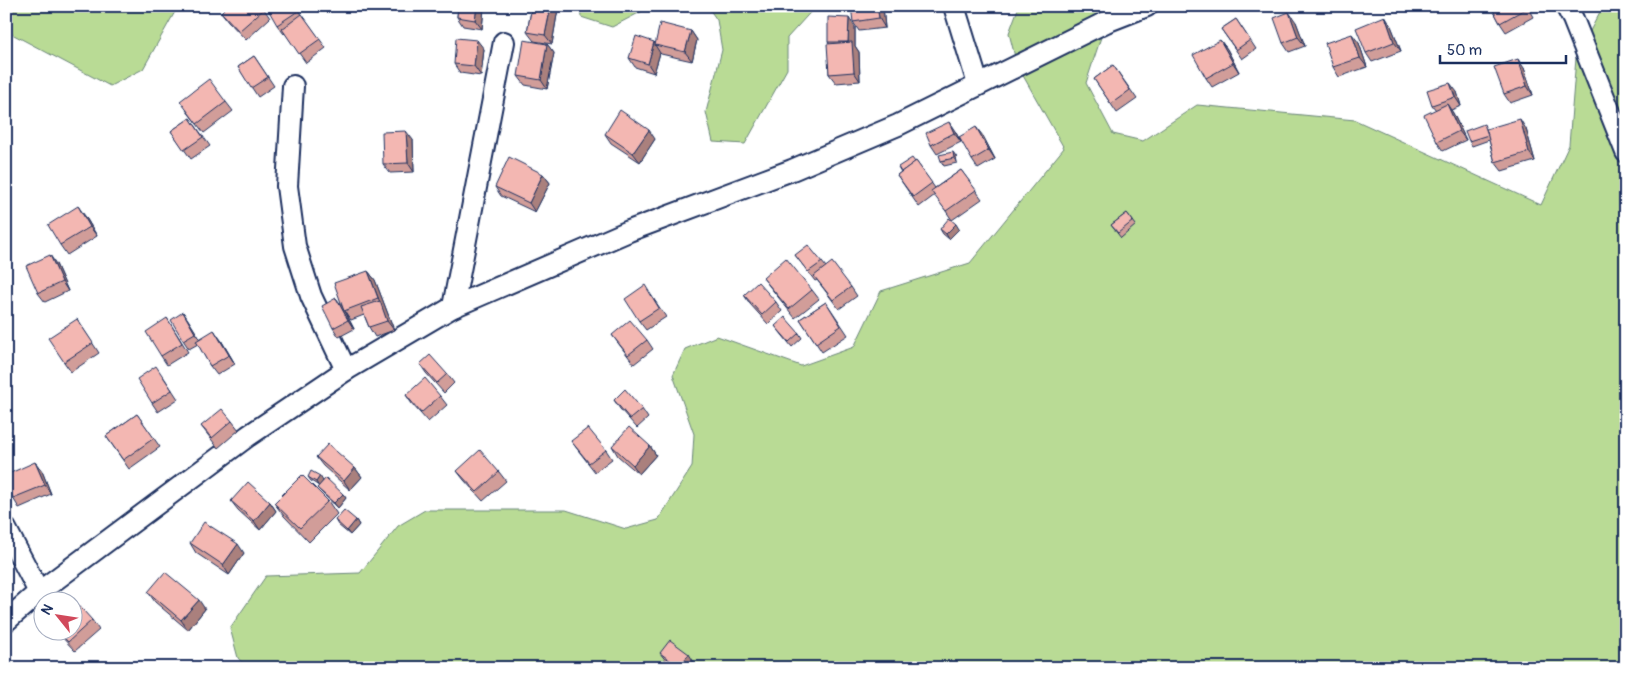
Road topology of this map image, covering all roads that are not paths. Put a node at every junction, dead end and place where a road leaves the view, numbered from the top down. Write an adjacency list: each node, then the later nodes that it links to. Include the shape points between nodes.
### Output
1 (954, 6): 5 (street)
2 (1147, 6): 5 (street, via 1106,22)
3 (1566, 6): 7 (street)
4 (504, 42): 8 (street)
5 (978, 84): 8 (street, via 898,125 818,159 628,230)
6 (293, 86): 9 (street, via 287,186 295,246 311,296)
7 (1626, 152)
8 (453, 307): 9 (street)
9 (346, 370): 11 (street, via 248,436)
10 (6, 529): 11 (street)
11 (39, 592)
12 (32, 598): 13 (street)
13 (6, 621)

